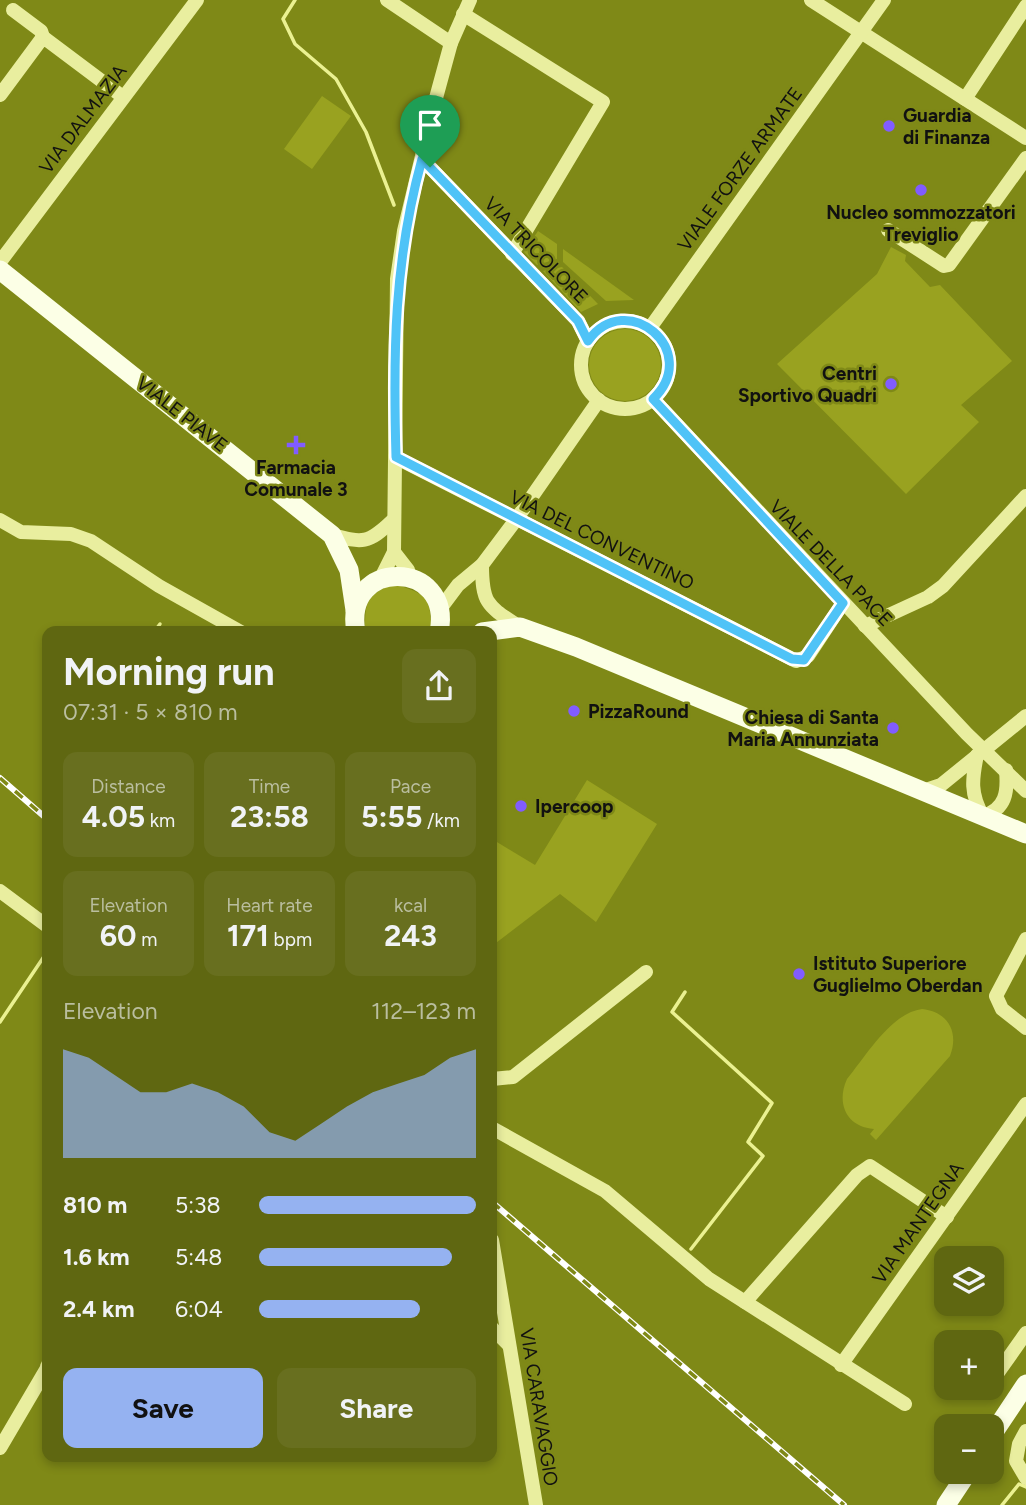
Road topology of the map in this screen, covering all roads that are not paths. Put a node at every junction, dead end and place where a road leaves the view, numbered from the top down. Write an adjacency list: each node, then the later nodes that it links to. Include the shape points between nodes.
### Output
1 (197, 0): 13 (street, VIA DALMAZIA)
2 (387, 0): 11 (street)
3 (470, 0): 8 (street)
4 (811, 0): 9 (street)
5 (884, 0): 9 (street, VIALE FORZE ARMATE)
6 (1026, 6): 14 (street)
7 (13, 10): 10 (street)
8 (463, 14): 11 (street); 19 (street, via 603,102)
9 (862, 32): 14 (street); 22 (street, VIALE FORZE ARMATE)
10 (43, 37): 12 (street); 13 (street)
11 (451, 43): 17 (street)
12 (0, 95)
13 (123, 97): 20 (street, VIA DALMAZIA)
14 (965, 99): 15 (street)
15 (1026, 138)
16 (1026, 158): 18 (street, via 949,265)
17 (422, 159): 19 (street, VIA TRICOLORE); 26 (street, via 397,279)
18 (888, 230)
19 (512, 254): 23 (street, VIA TRICOLORE, via 578,321)
20 (0, 262)
21 (0, 270): 31 (main road, VIALE PIAVE)
22 (650, 328): 23 (street, via 616,322); 24 (street, via 663,343 669,363 666,382)
23 (588, 341): 25 (street, via 582,371)
24 (653, 399): 25 (street, via 627,409); 38 (street, VIALE DELLA PACE)
25 (599, 400): 30 (street)
26 (396, 457): 29 (street); 30 (street, VIA DEL CONVENTINO)
27 (1026, 496): 43 (street, via 943,586)
28 (0, 520): 41 (street, via 21,532 71,534 91,541)
29 (392, 521): 31 (street, via 365,541); 32 (street)
30 (515, 521): 33 (street); 38 (street, VIA DEL CONVENTINO, via 800,662)
31 (332, 535): 34 (main road, VIALE PIAVE)
32 (394, 552): 35 (street); 36 (street)
33 (482, 565): 37 (street); 44 (street, via 482,589 489,607)
34 (349, 570): 35 (main road, VIALE PIAVE); 39 (main road, VIALE PIAVE)
35 (375, 582): 36 (main road); 39 (main road)
36 (417, 582): 37 (street); 40 (main road)
37 (458, 585): 40 (street)
38 (843, 603): 43 (street, VIALE DELLA PACE)
39 (355, 610): 42 (main road, VIALE PIAVE)
40 (444, 623)
41 (230, 626)
42 (356, 626)
43 (865, 626): 47 (street, VIALE DELLA PACE)
44 (520, 627): 45 (main road); 49 (main road)
45 (497, 630)
46 (1026, 716): 47 (street)
47 (981, 753): 48 (street, VIALE DELLA PACE); 49 (street, via 940,785); 51 (street, via 971,786)
48 (1006, 770): 50 (street, VIALE DELLA PACE); 51 (street, via 1005,798 995,812)
49 (923, 791): 51 (main road)
50 (1026, 791)
51 (983, 816): 52 (main road)
52 (1026, 834)
53 (0, 891): 54 (street)
54 (42, 922)
55 (1026, 939): 57 (street, via 996,996 1002,1009)
56 (646, 972): 58 (street, via 513,1077)
57 (1026, 1028)
58 (497, 1079)
59 (1026, 1104): 61 (street, VIA MANTEGNA)
60 (497, 1131): 62 (street, via 605,1191 709,1279)
61 (947, 1217): 62 (street, via 870,1166 862,1169); 67 (street, VIA MANTEGNA)
62 (746, 1302): 67 (street)
63 (497, 1317): 66 (street, VIA CARAVAGGIO)
64 (497, 1333): 66 (street)
65 (1026, 1333): 68 (street)
66 (509, 1346): 77 (street, VIA CARAVAGGIO)
67 (841, 1364): 71 (street)
68 (1004, 1364)
69 (42, 1377): 74 (street)
70 (1026, 1384): 72 (main road)
71 (905, 1404)
72 (1004, 1417)
73 (1026, 1431): 75 (street, via 1016,1461)
74 (0, 1448)
75 (1026, 1478)
76 (960, 1484): 78 (main road)
77 (536, 1505)
78 (946, 1505)

